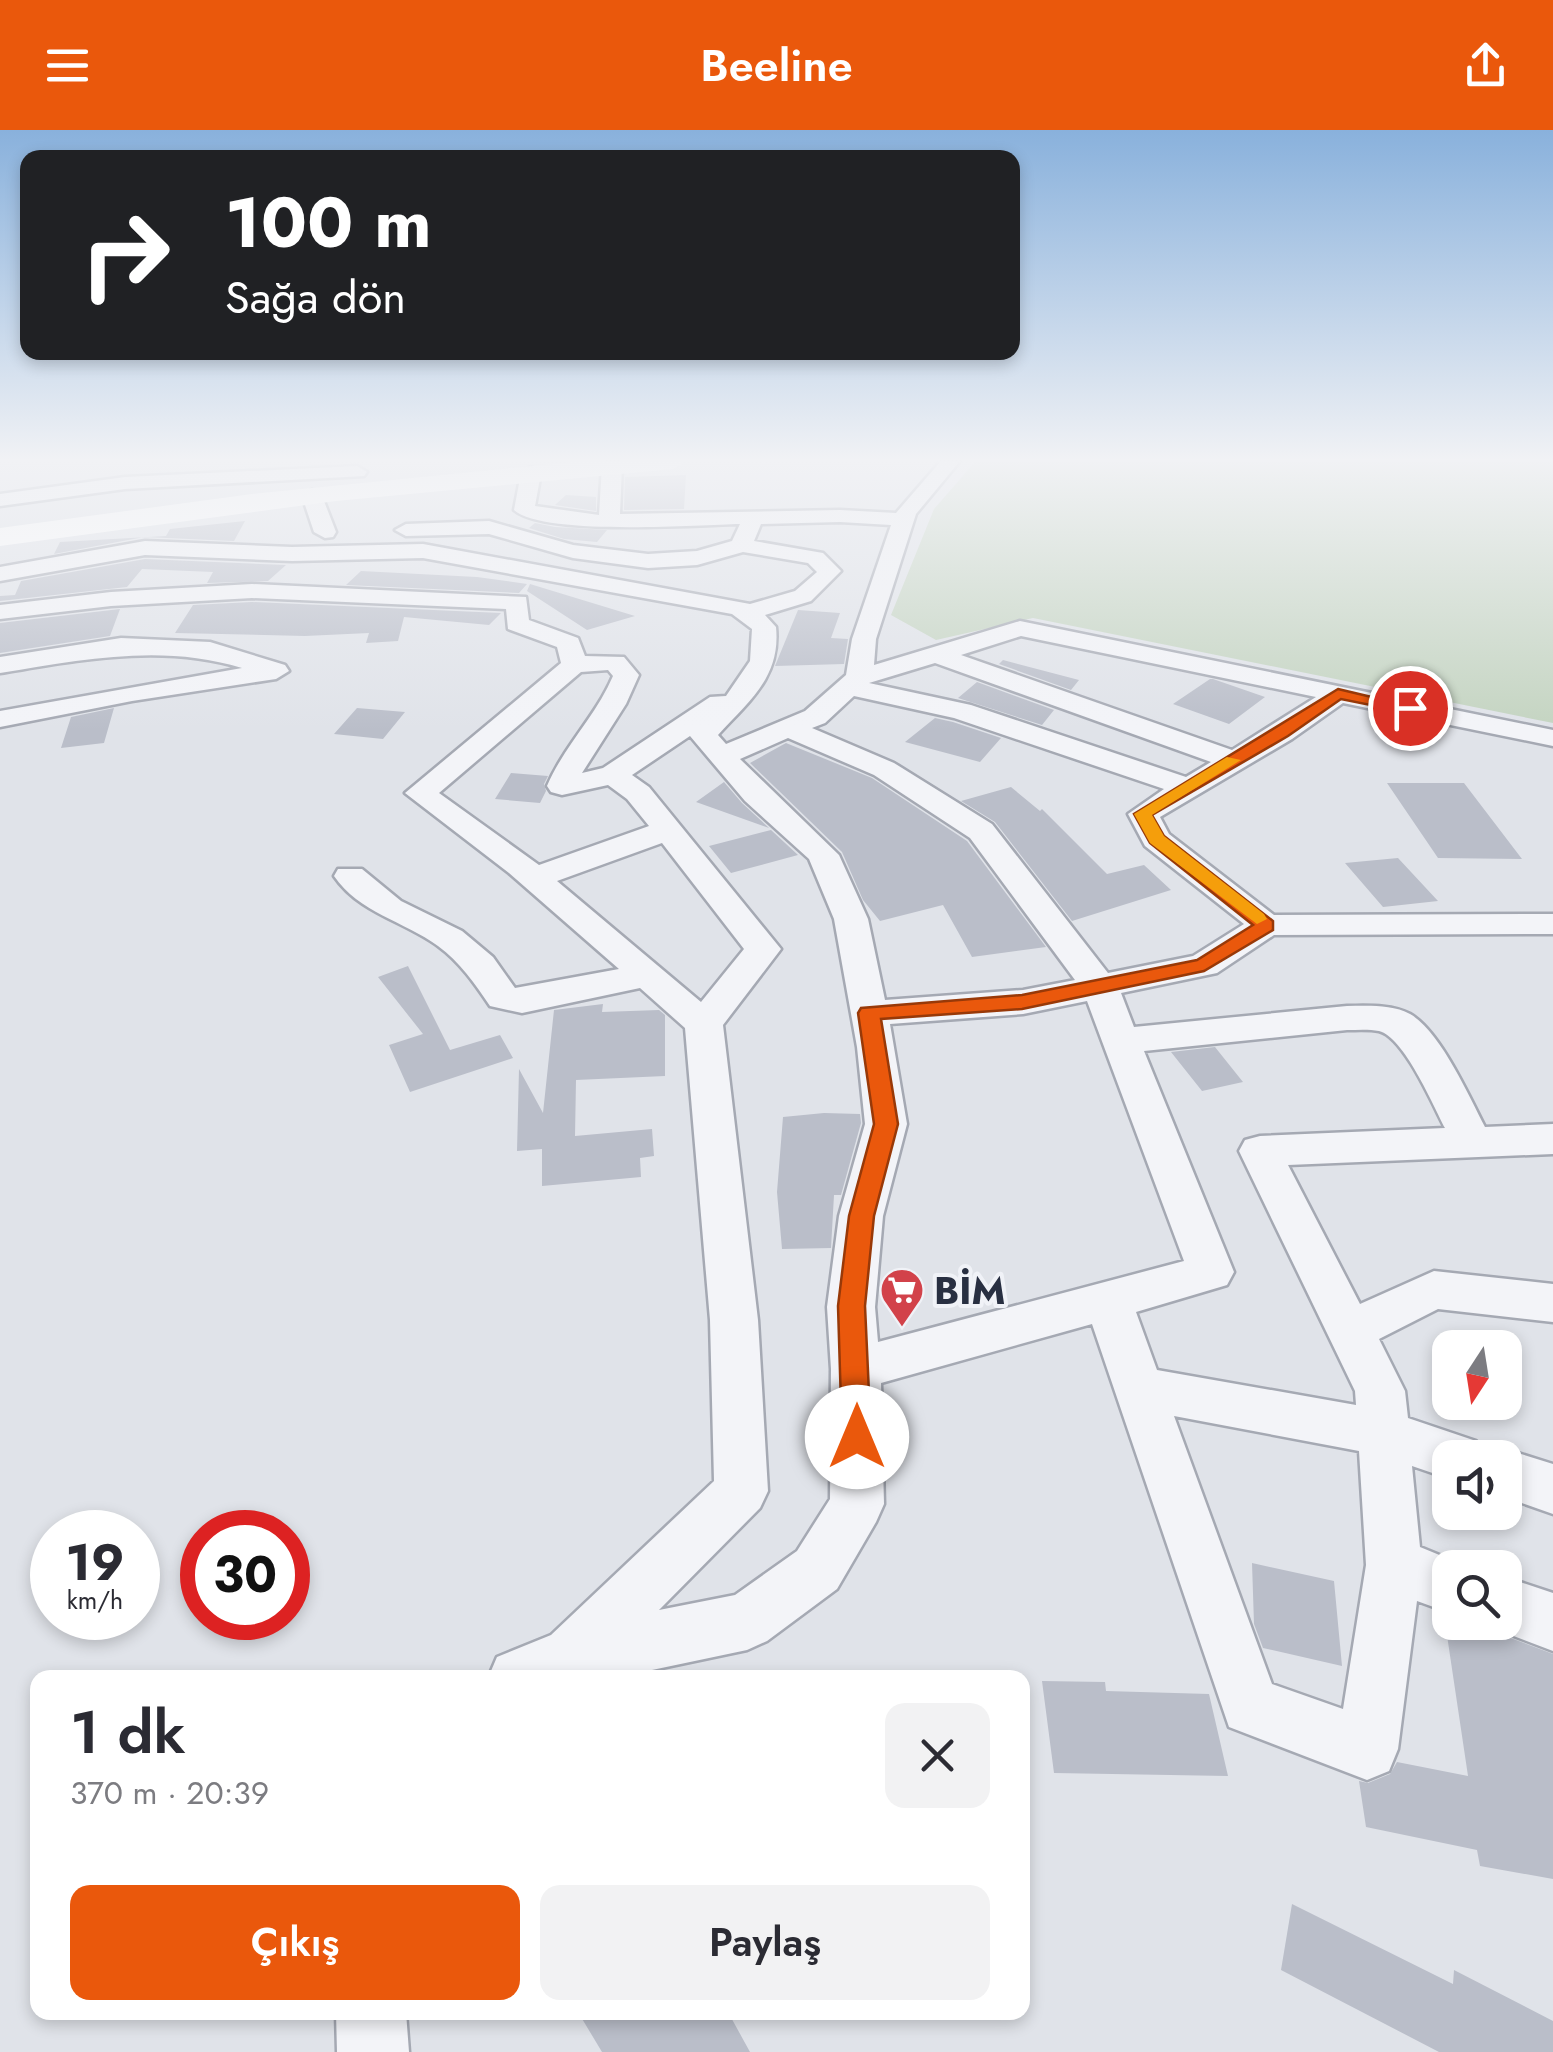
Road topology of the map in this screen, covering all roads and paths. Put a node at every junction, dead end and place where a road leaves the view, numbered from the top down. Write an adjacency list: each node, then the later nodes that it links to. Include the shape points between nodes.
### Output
1 (130, 551): 7 (street)
2 (419, 551): 10 (street)
3 (575, 551): 4 (street, via 668,559)
4 (730, 551)
5 (774, 551): 10 (street, via 815,558 830,571 798,601)
6 (894, 551): 17 (street)
7 (0, 574)
8 (252, 590): 9 (street); 11 (street); 15 (street, via 518,602 517,624 569,643)
9 (0, 612)
10 (746, 612): 16 (street, via 764,627)
11 (220, 635): 14 (street); 20 (street, via 276,671)
12 (936, 654): 17 (street); 19 (street, via 1020,628); 24 (street)
13 (160, 664): 18 (street)
14 (0, 665)
15 (574, 665): 25 (street, via 615,662 626,675 619,699 568,766 562,786); 29 (street, via 420,793)
16 (760, 675): 23 (street, via 703,734); 25 (street)
17 (854, 682): 21 (street, via 815,716); 26 (street)
18 (0, 691)
19 (1338, 694): 22 (street); 24 (street)
20 (0, 719)
21 (788, 728): 23 (street); 33 (street, via 884,769 981,831)
22 (1553, 738)
23 (722, 756): 34 (street, via 823,855 850,919)
24 (1233, 760): 26 (street)
25 (613, 775): 27 (street)
26 (1185, 786): 31 (street, via 1142,814 1156,839)
27 (668, 830): 29 (street); 35 (street, via 764,950)
28 (350, 876): 32 (street, via 389,908 450,938 502,998 522,1001)
29 (534, 878): 32 (street)
30 (1553, 924): 31 (street)
31 (1266, 926): 33 (street, via 1204,965)
32 (647, 975): 35 (street)
33 (1100, 987): 34 (street, via 1022,1002); 36 (street)
34 (869, 1013): 42 (street, via 886,1124 861,1216 851,1306)
35 (704, 1024): 52 (street, via 734,1320 740,1490)
36 (1121, 1040): 38 (street, via 1382,1018 1398,1023 1424,1055); 39 (street, via 1211,1272)
37 (1553, 1140): 38 (street)
38 (1474, 1144): 41 (street, via 1260,1151)
39 (1108, 1300): 42 (street); 43 (street)
40 (1553, 1304): 41 (street, via 1434,1290)
41 (1350, 1331): 44 (street, via 1380,1391)
42 (856, 1369): 52 (street, via 857,1504 818,1570 747,1621)
43 (1139, 1388): 44 (street); 48 (street, via 1250,1706 1366,1749)
44 (1384, 1432): 45 (street); 48 (street)
45 (1432, 1449)
46 (1522, 1479): 47 (street)
47 (1553, 1489)
48 (1394, 1566): 49 (street)
49 (1432, 1579)
50 (1522, 1611): 51 (street)
51 (1553, 1622)
52 (571, 1656): 53 (street)
53 (537, 1670)
54 (371, 2020): 55 (street)
55 (373, 2052)

